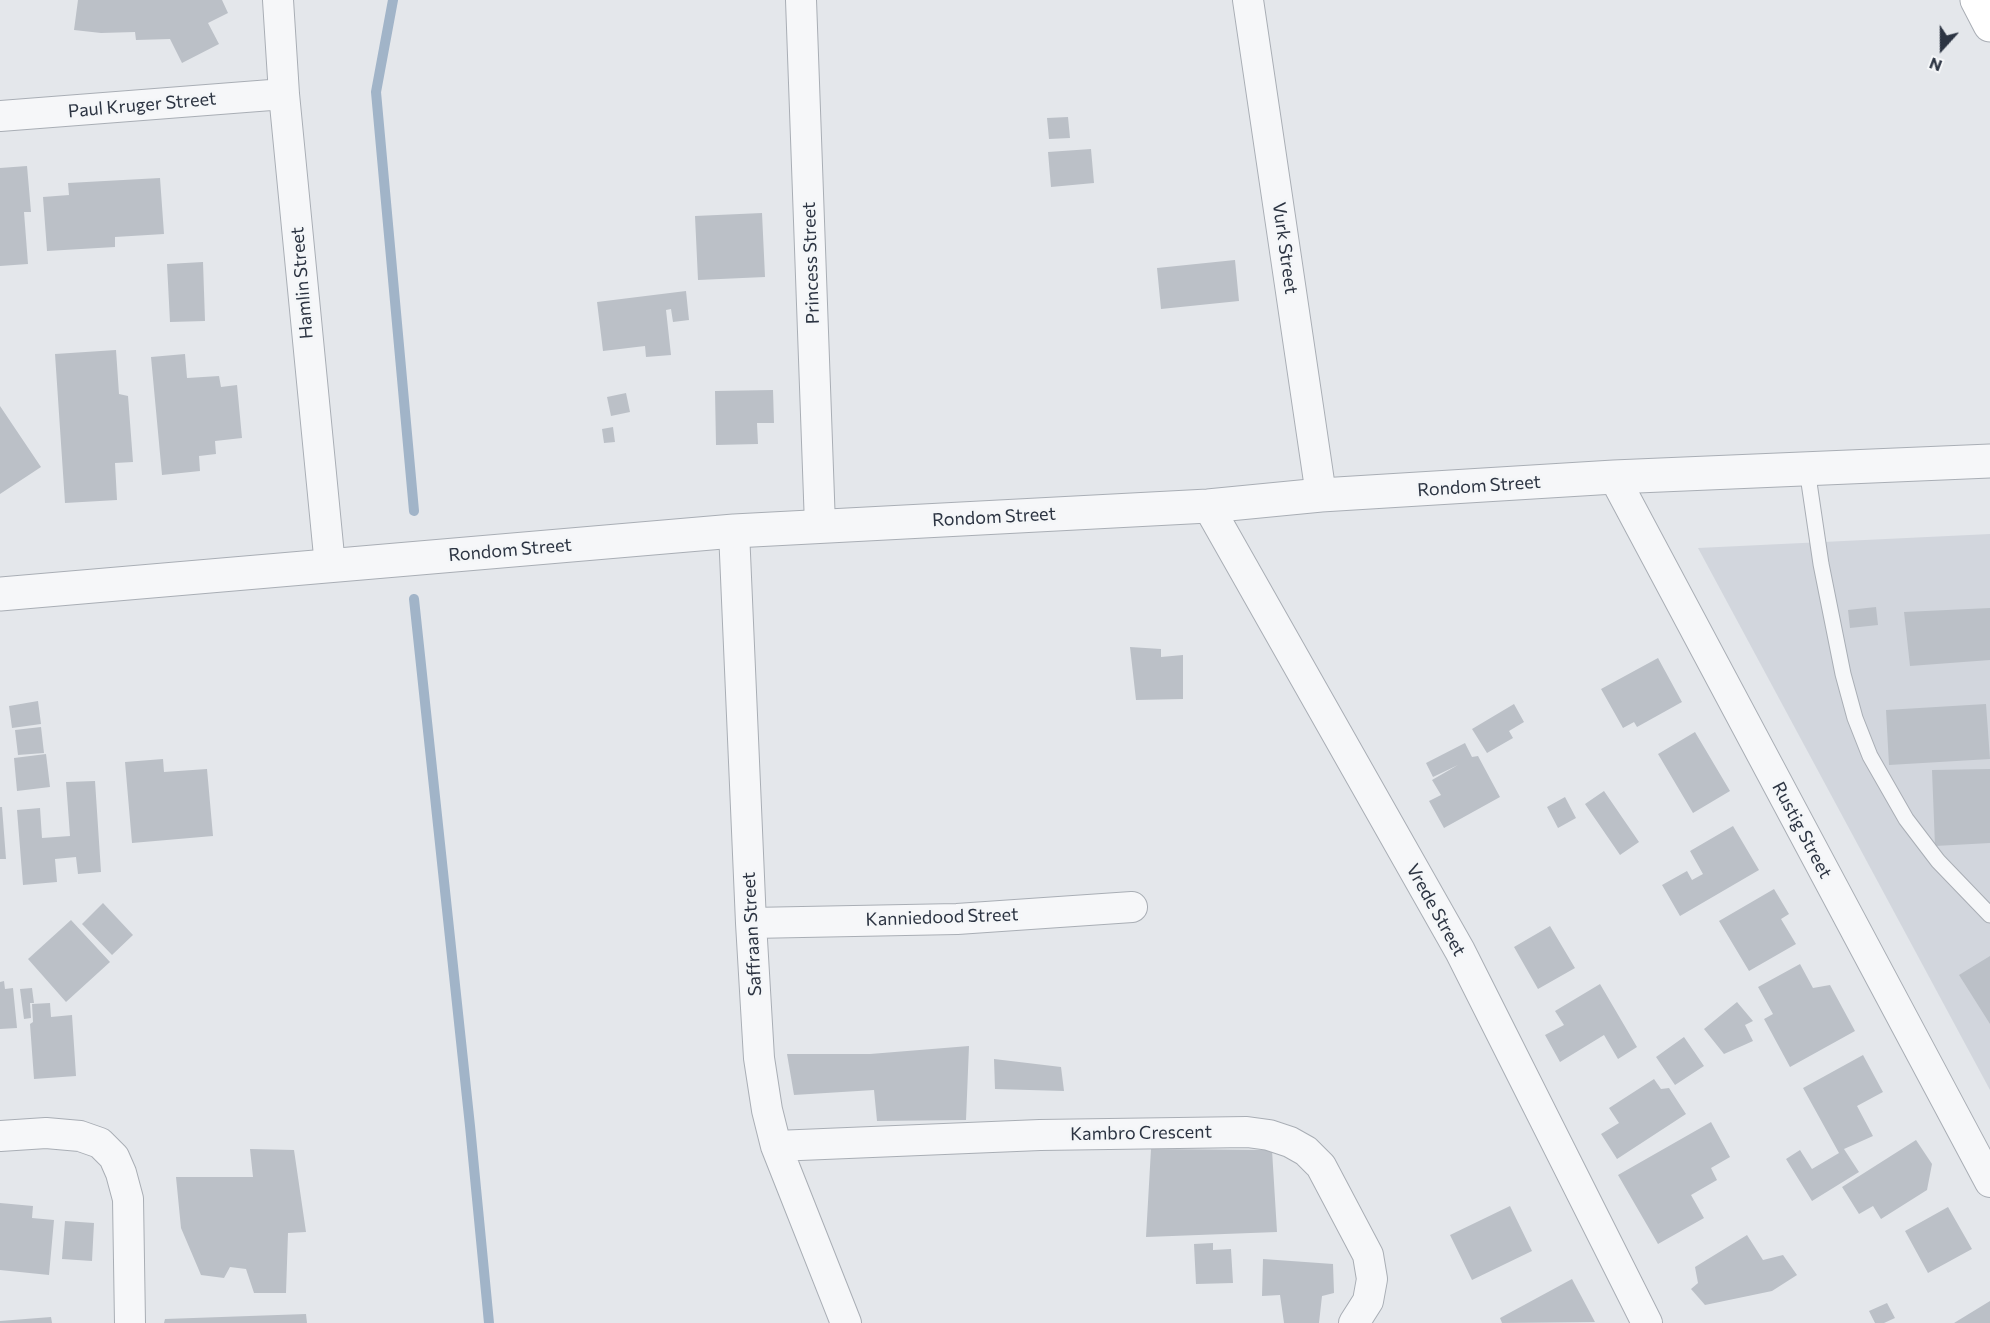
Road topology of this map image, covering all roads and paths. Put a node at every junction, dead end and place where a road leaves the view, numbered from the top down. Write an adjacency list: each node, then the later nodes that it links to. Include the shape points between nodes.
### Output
1 (278, 0): 6 (street, Hamlin Street)
2 (801, 0): 13 (street, Princess Street)
3 (1248, 0): 11 (street, Vurk Street)
4 (1977, 0): 5 (main road)
5 (1990, 25)
6 (285, 94): 7 (street, Paul Kruger Street); 15 (street, Hamlin Street)
7 (0, 116)
8 (1990, 460): 9 (street, Rondom Street)
9 (1807, 469): 10 (street, Rondom Street); 18 (lane, via 1821,564 1844,674 1870,756 1906,819 1938,861)
10 (1614, 477): 11 (street, Rondom Street); 22 (street, Rustig Street)
11 (1321, 495): 12 (street, Rondom Street)
12 (1208, 506): 13 (street, Rondom Street); 26 (street, Vrede Street, via 1460,951)
13 (820, 525): 14 (street, Rondom Street)
14 (734, 531): 15 (street, Rondom Street); 19 (street, Saffraan Street)
15 (330, 566): 16 (street, Rondom Street)
16 (0, 594)
17 (1132, 907): 19 (street, Kanniedood Street, via 957,919)
18 (1990, 915)
19 (751, 923): 21 (street, Saffraan Street, via 759,1058)
20 (0, 1137): 23 (street, via 46,1133 80,1136 100,1143 114,1157 128,1199)
21 (776, 1146): 24 (street, Saffraan Street); 25 (street, Kambro Crescent, via 1051,1134 1269,1135 1306,1151 1322,1166 1368,1255 1372,1279 1368,1301)
22 (1990, 1182)
23 (130, 1323)
24 (846, 1323)
25 (1354, 1323)
26 (1647, 1323)

